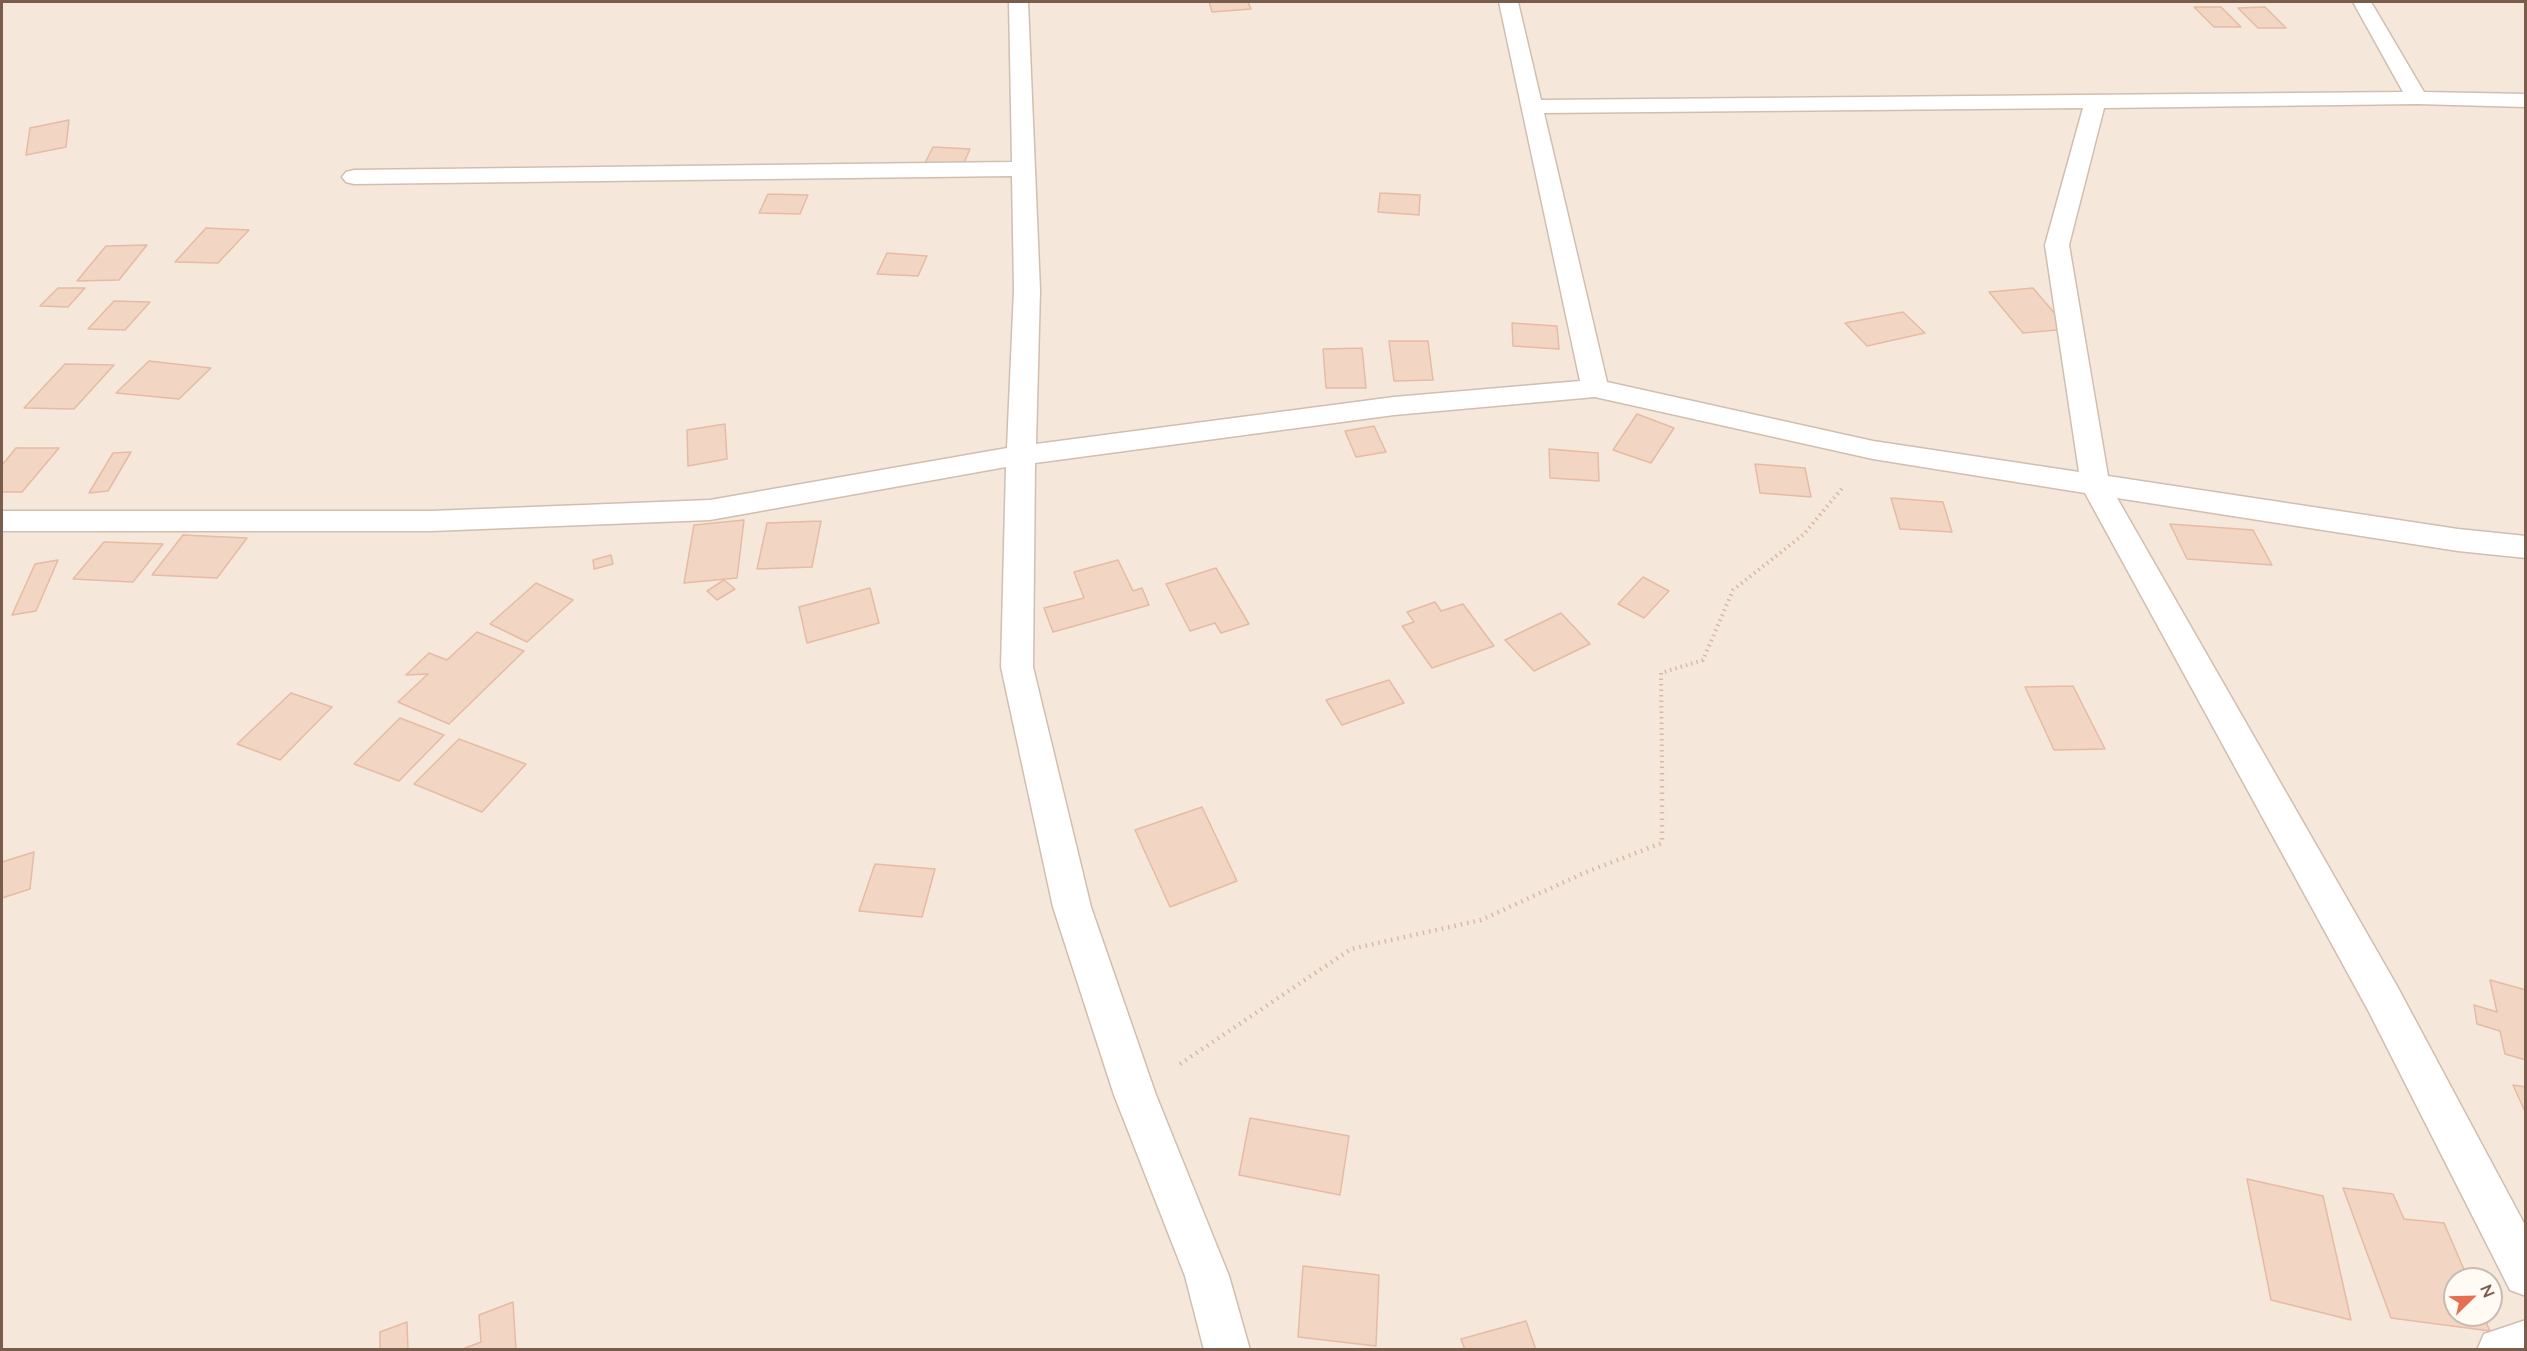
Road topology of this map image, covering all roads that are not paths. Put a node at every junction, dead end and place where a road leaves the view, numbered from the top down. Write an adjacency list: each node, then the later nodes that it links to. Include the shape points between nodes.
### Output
1 (1018, 2): 8 (street)
2 (1508, 2): 7 (street)
3 (2362, 2): 4 (street)
4 (2417, 98): 5 (street); 6 (street)
5 (2526, 101)
6 (2094, 102): 7 (street); 12 (street, via 2057,245)
7 (1532, 107): 10 (street)
8 (1023, 169): 9 (street); 11 (street, via 1027,290)
9 (354, 177)
10 (1595, 388): 11 (street, via 1394,406); 12 (street, via 1873,450)
11 (1021, 455): 13 (street, via 710,510 431,521); 18 (street, via 1017,667 1072,907 1135,1095 1207,1276)
12 (2095, 484): 14 (street); 15 (street)
13 (2, 521)
14 (2526, 547)
15 (2515, 1234): 16 (street)
16 (2526, 1274)
17 (2526, 1343): 19 (street)
18 (1227, 1350)
19 (2500, 1350)

